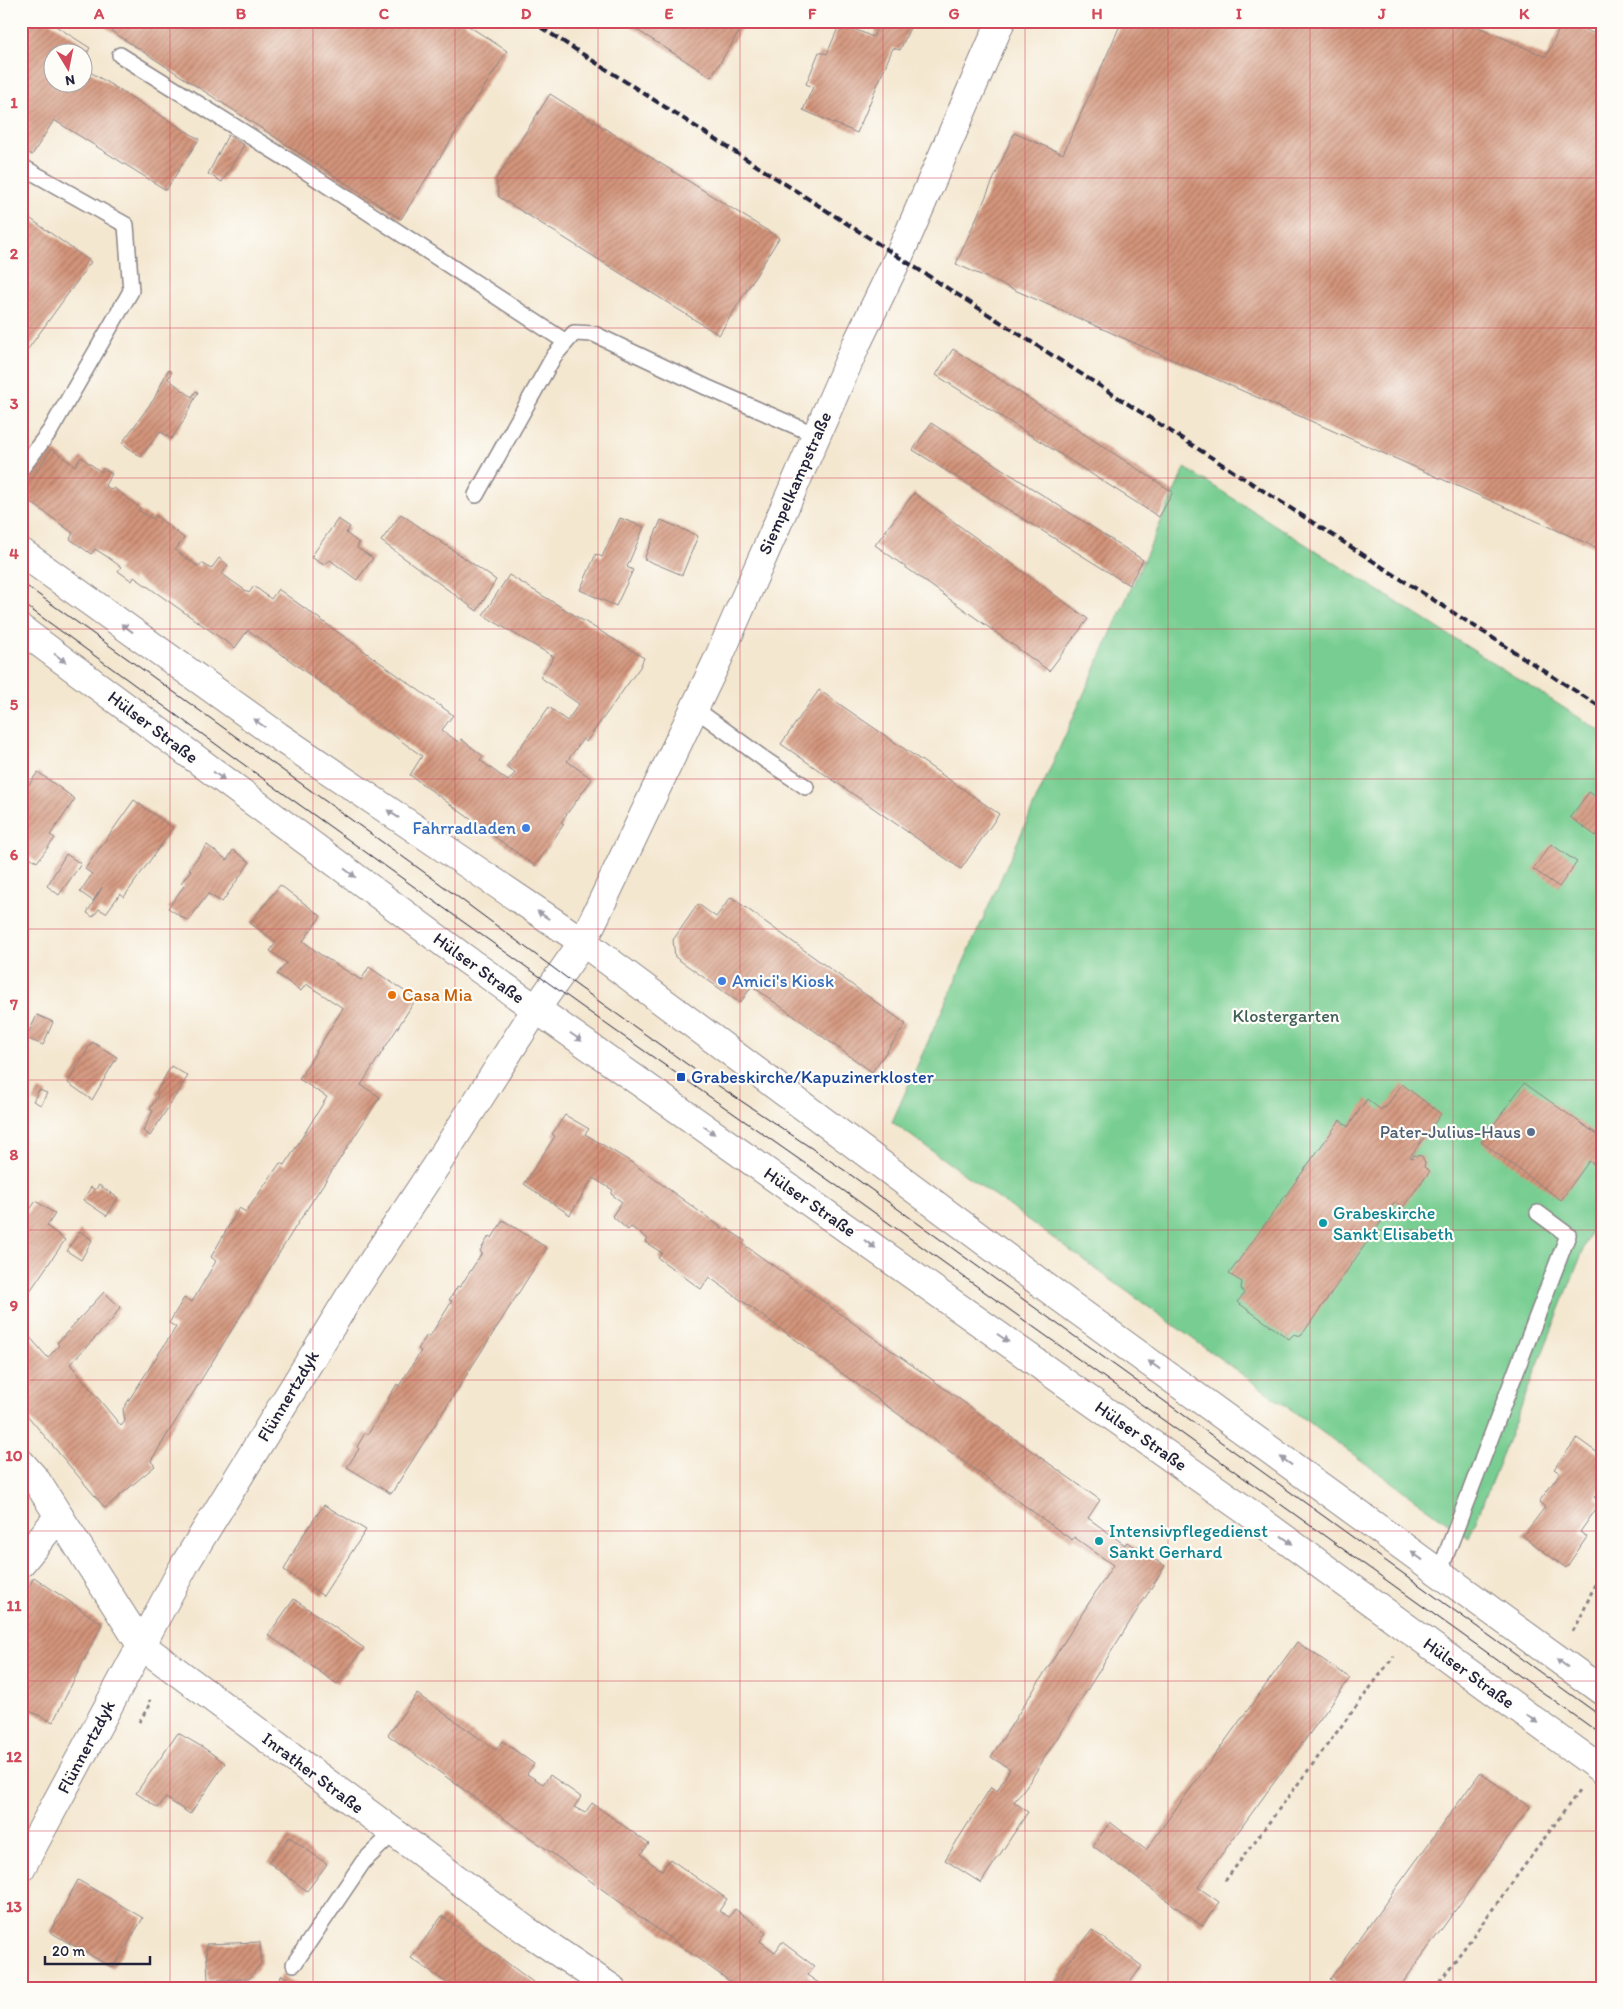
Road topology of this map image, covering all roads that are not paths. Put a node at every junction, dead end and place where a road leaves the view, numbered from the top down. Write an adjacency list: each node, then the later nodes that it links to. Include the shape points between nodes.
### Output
1 (1001, 21): 5 (street, Siempelkampstraße, via 899,256)
2 (120, 55): 4 (lane, via 293,163)
3 (21, 166): 6 (lane, via 126,225 130,292 50,431)
4 (566, 342): 5 (lane, via 574,333 594,334); 7 (lane, via 554,356)
5 (816, 435): 10 (street, Siempelkampstraße)
6 (21, 469)
7 (476, 495)
8 (21, 552): 12 (street, one-way to 8, via 278,736)
9 (21, 629): 13 (street, Hülser Straße, one-way to 13)
10 (694, 708): 11 (lane); 12 (street, Siempelkampstraße)
11 (806, 787)
12 (583, 942): 13 (street, Flünnertzdyk); 18 (street, one-way to 12, via 1062,1299)
13 (536, 1009): 19 (street, Flünnertzdyk, via 348,1299 185,1564); 21 (street, Hülser Straße, one-way to 21, via 1248,1512)
14 (1538, 1213): 18 (lane, via 1568,1235)
15 (21, 1463): 16 (street, Inrather Straße)
16 (59, 1516): 17 (street); 19 (street, Inrather Straße)
17 (21, 1563)
18 (1439, 1573): 20 (street, one-way to 18)
19 (141, 1645): 22 (street, Inrather Straße); 23 (street, Flünnertzdyk)
20 (1602, 1691)
21 (1600, 1768)
22 (394, 1832): 24 (lane, via 363,1862); 25 (street, Inrather Straße, via 527,1931)
23 (21, 1868)
24 (294, 1964)
25 (611, 1988)

